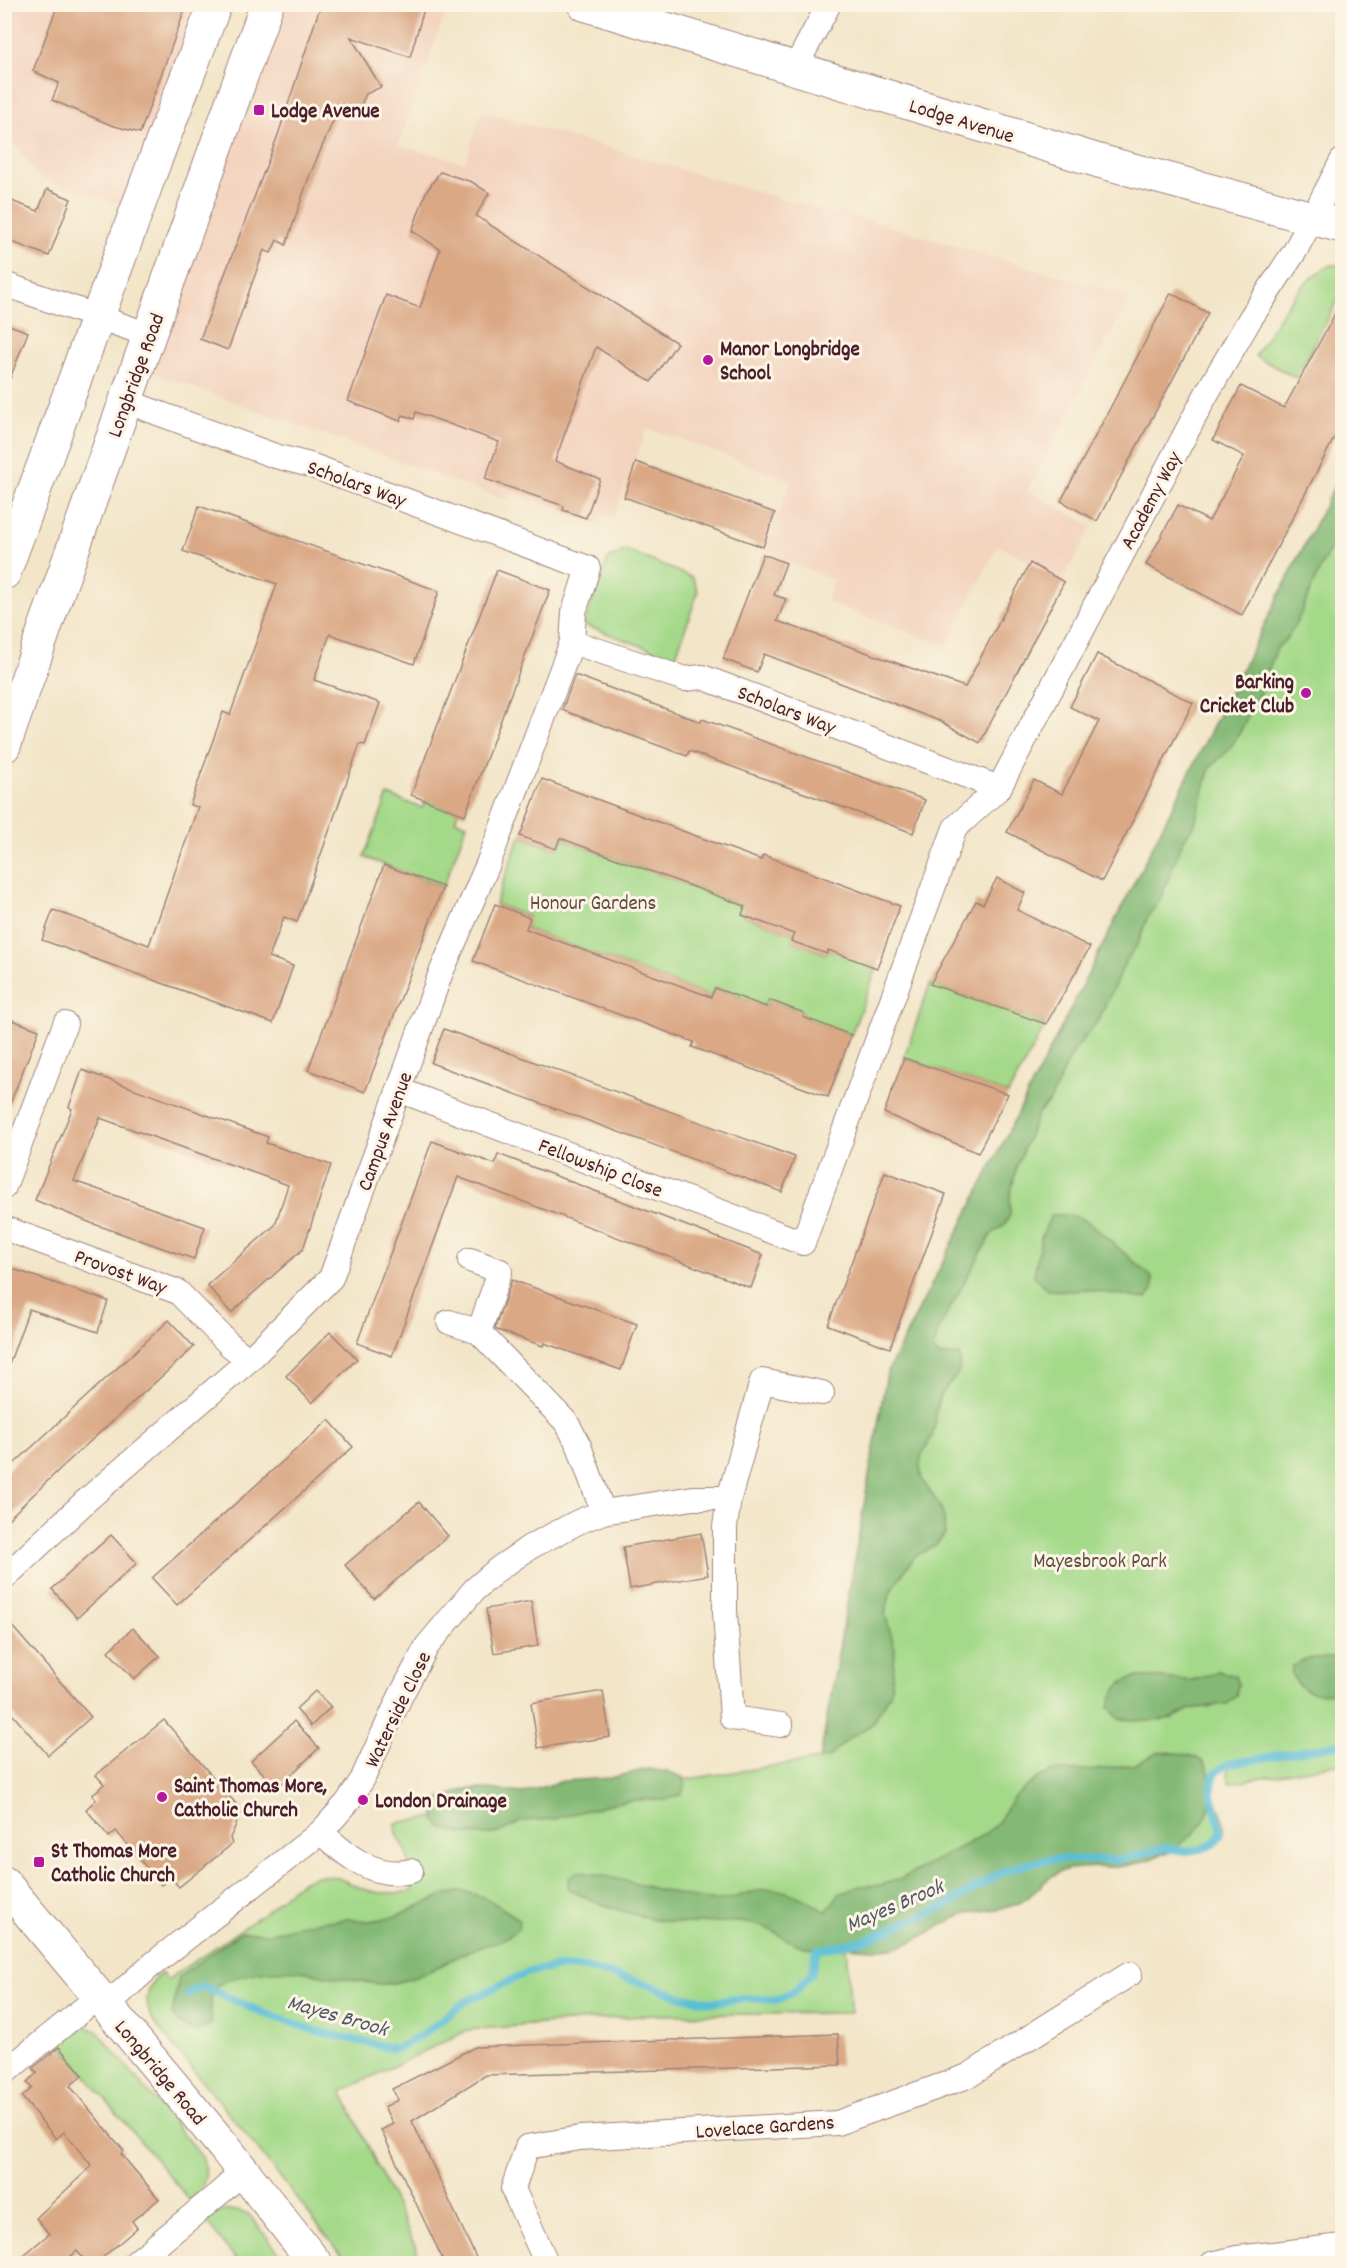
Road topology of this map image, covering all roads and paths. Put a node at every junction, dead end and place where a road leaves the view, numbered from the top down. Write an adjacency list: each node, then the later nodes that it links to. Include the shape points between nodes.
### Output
1 (215, 4): 9 (main road)
2 (267, 4): 10 (main road, Longbridge Road)
3 (584, 4): 5 (main road, Lodge Avenue)
4 (829, 4): 5 (street)
5 (794, 70): 7 (main road, Lodge Avenue, via 1099,161)
6 (1342, 161): 7 (street, Academy Way)
7 (1328, 222): 16 (street, Academy Way, via 1295,251 1207,393)
8 (4, 284): 9 (street)
9 (98, 317): 10 (street); 13 (main road)
10 (149, 335): 11 (main road, Longbridge Road)
11 (126, 401): 12 (street, Scholars Way); 15 (main road, Longbridge Road)
12 (588, 568): 14 (street, Campus Avenue, via 574,612)
13 (4, 573)
14 (572, 642): 16 (street, Scholars Way, via 685,679 702,677); 18 (street, Campus Avenue, via 488,864 440,975)
15 (4, 746)
16 (999, 789): 18 (street, Fellowship Close, via 955,828 803,1243)
17 (65, 1024): 19 (street)
18 (399, 1090): 24 (street, Campus Avenue, via 331,1278)
19 (4, 1187)
20 (4, 1228): 24 (street, Provost Way, via 178,1292)
21 (470, 1260): 23 (street, via 500,1271)
22 (449, 1322): 23 (street)
23 (479, 1332): 27 (street, via 567,1423)
24 (249, 1360): 28 (street, Campus Avenue, via 88,1499)
25 (822, 1394): 26 (street, via 762,1381)
26 (729, 1498): 27 (street, Waterside Close, via 693,1498); 29 (street, via 725,1611 732,1718)
27 (603, 1512): 30 (street, Waterside Close, via 530,1547 474,1590 427,1647 362,1780)
28 (4, 1578)
29 (781, 1725)
30 (321, 1832): 31 (street, via 379,1872); 34 (street, Waterside Close)
31 (411, 1871)
32 (4, 1883): 34 (main road, Longbridge Road)
33 (1130, 1974): 40 (street, Lovelace Gardens, via 968,2076 837,2123 580,2138 527,2147 513,2189)
34 (102, 2002): 35 (street, Waterside Close); 36 (main road, Longbridge Road)
35 (4, 2073)
36 (243, 2171): 38 (street); 39 (main road, Longbridge Road)
37 (1342, 2246): 41 (street)
38 (134, 2264)
39 (316, 2264)
40 (547, 2264)
41 (1212, 2264)

